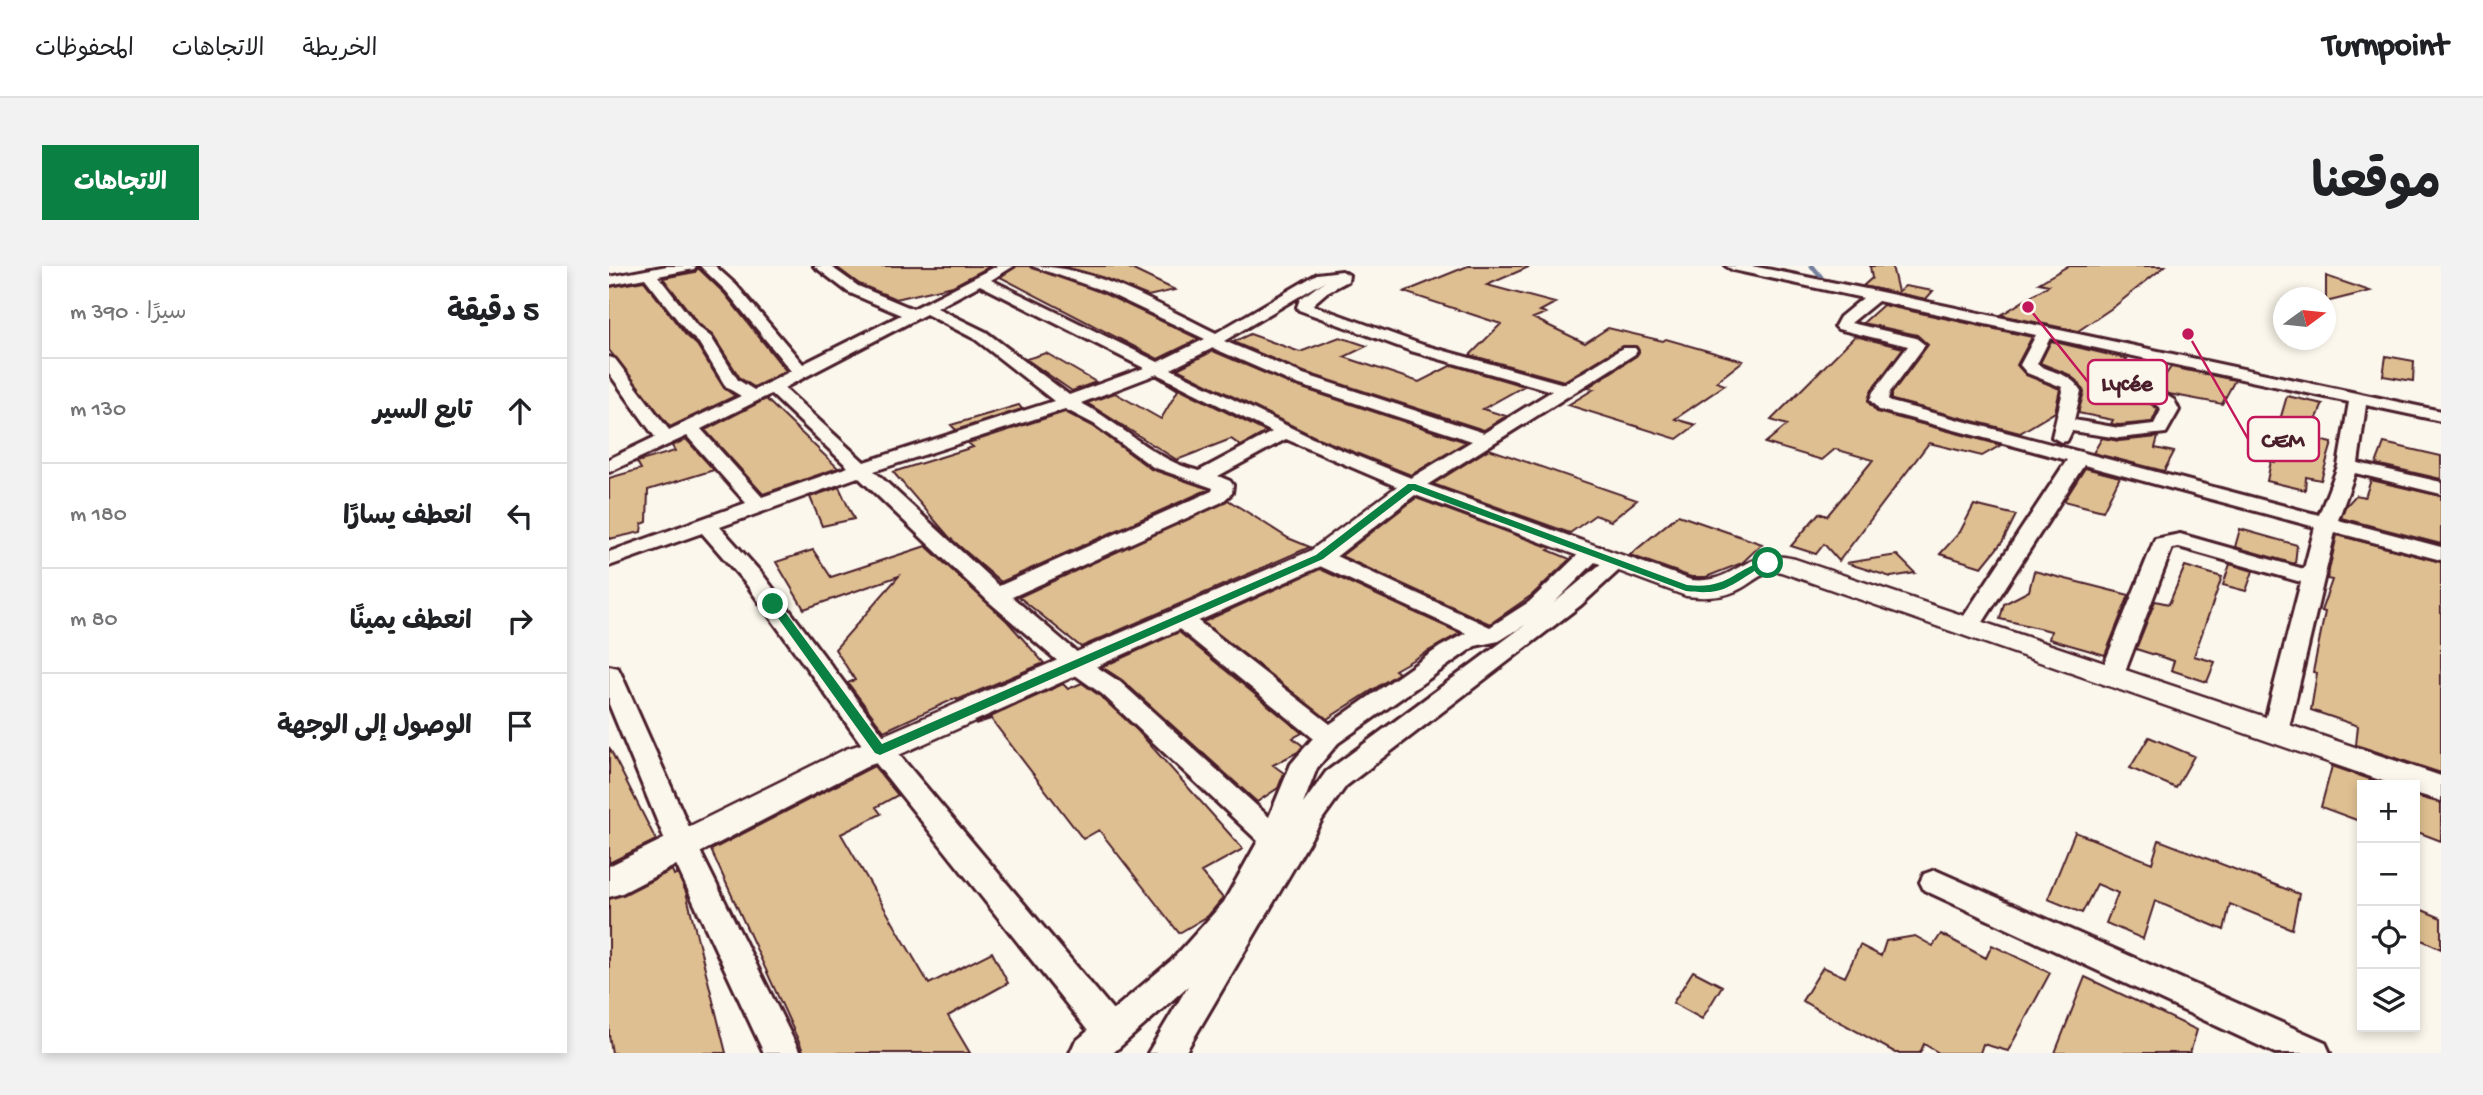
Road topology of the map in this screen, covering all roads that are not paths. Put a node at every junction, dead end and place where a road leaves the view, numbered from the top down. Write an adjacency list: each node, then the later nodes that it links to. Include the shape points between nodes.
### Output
1 (689, 266): 7 (street)
2 (707, 266): 18 (street)
3 (821, 266): 11 (street, via 860,292)
4 (1007, 266): 8 (street)
5 (1039, 266): 13 (street, via 1109,288)
6 (1733, 266): 10 (street)
7 (649, 274): 9 (street); 20 (street, via 705,340 733,383)
8 (981, 280): 11 (street); 17 (street)
9 (609, 281)
10 (1876, 295): 12 (street); 29 (street, via 1843,326 1917,345 1882,392 1881,403)
11 (918, 311): 18 (street); 22 (street, via 953,319 993,342)
12 (2045, 331): 15 (street); 24 (street, via 2028,365 2070,385)
13 (1215, 341): 17 (street); 19 (street, via 1322,277 1342,275 1304,307 1417,348); 28 (street, via 1297,379)
14 (1629, 351): 19 (street)
15 (2157, 356): 21 (street); 24 (street, via 2139,384 2168,404 2170,410 2160,429 2119,433)
16 (609, 362): 27 (street)
17 (1157, 366): 22 (street); 26 (street)
18 (801, 372): 20 (street)
19 (1567, 390): 28 (street)
20 (763, 392): 25 (street); 33 (street)
21 (2358, 399): 23 (street); 32 (street)
22 (1066, 401): 33 (street); 34 (street, via 1100,420 1136,450 1181,473)
23 (2441, 416)
24 (2065, 424): 29 (street)
25 (689, 427): 27 (street); 37 (street)
26 (1286, 432): 34 (street); 35 (street)
27 (665, 438): 31 (street)
28 (1487, 440): 35 (street)
29 (2056, 451): 30 (street)
30 (2078, 457): 38 (street); 47 (street)
31 (609, 466)
32 (2348, 466): 36 (street); 38 (street)
33 (861, 469): 37 (street); 45 (street)
34 (1202, 477): 45 (street, via 1221,483 1222,492)
35 (1412, 486): 41 (street); 42 (street)
36 (2441, 488)
37 (760, 507): 39 (street)
38 (2327, 521): 40 (street); 44 (street)
39 (707, 525): 43 (street); 54 (street, via 755,580)
40 (2441, 554)
41 (1319, 557): 46 (street); 48 (street)
42 (1605, 557): 47 (street, via 1686,588 1700,589 1727,586 1753,567 1777,564); 48 (street); 62 (street, via 1564,608 1336,779)
43 (609, 559)
44 (2313, 579): 51 (street, via 2180,540 2167,541); 52 (street)
45 (996, 596): 49 (street)
46 (1181, 619): 49 (street); 53 (street)
47 (1968, 628): 51 (street)
48 (1491, 636): 53 (street, via 1468,640)
49 (1077, 665): 54 (street); 56 (street, via 1111,688)
50 (609, 674): 57 (street)
51 (2111, 677): 52 (street)
52 (2274, 732): 55 (street)
53 (1329, 737): 56 (street, via 1305,764)
54 (880, 750): 57 (street); 60 (street)
55 (2441, 789)
56 (1273, 839): 60 (street, via 1235,911 1184,970)
57 (682, 845): 59 (street); 61 (street)
58 (1935, 882): 63 (street)
59 (609, 883)
60 (1100, 1043)
61 (782, 1053)
62 (1166, 1053)
63 (2312, 1053)

